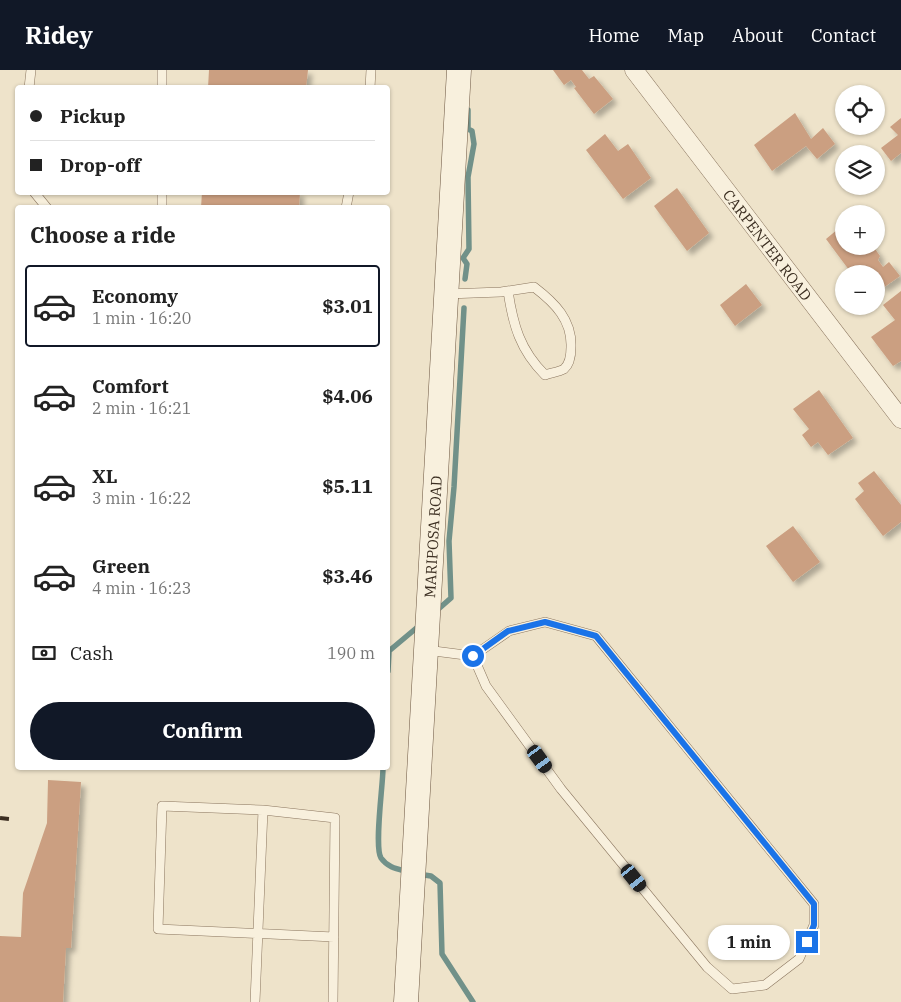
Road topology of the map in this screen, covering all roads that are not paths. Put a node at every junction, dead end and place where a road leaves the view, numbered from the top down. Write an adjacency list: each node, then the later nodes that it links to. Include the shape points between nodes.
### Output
1 (31, 70): 6 (lane)
2 (162, 70): 7 (lane)
3 (371, 70): 8 (lane)
4 (459, 70): 12 (main road, MARIPOSA ROAD)
5 (634, 70): 13 (street, CARPENTER ROAD)
6 (29, 85)
7 (162, 85)
8 (370, 85)
9 (36, 195): 10 (lane)
10 (45, 205)
11 (508, 291): 11 (lane, via 534,288 549,299 566,320 571,338 571,358 564,369 545,375 536,366 513,323); 12 (lane)
12 (446, 294): 14 (main road, MARIPOSA ROAD)
13 (901, 419)
14 (426, 642): 15 (lane); 21 (main road, MARIPOSA ROAD)
15 (473, 656): 15 (lane, via 508,631 545,622 596,636 814,904 814,925 799,959 764,985 732,988 707,967 561,789 486,686)
16 (263, 810): 17 (lane); 17 (lane, via 162,806 158,929); 18 (lane, via 335,818)
17 (258, 934): 18 (lane); 19 (lane)
18 (334, 936): 20 (lane)
19 (255, 1002)
20 (333, 1002)
21 (406, 1002)

